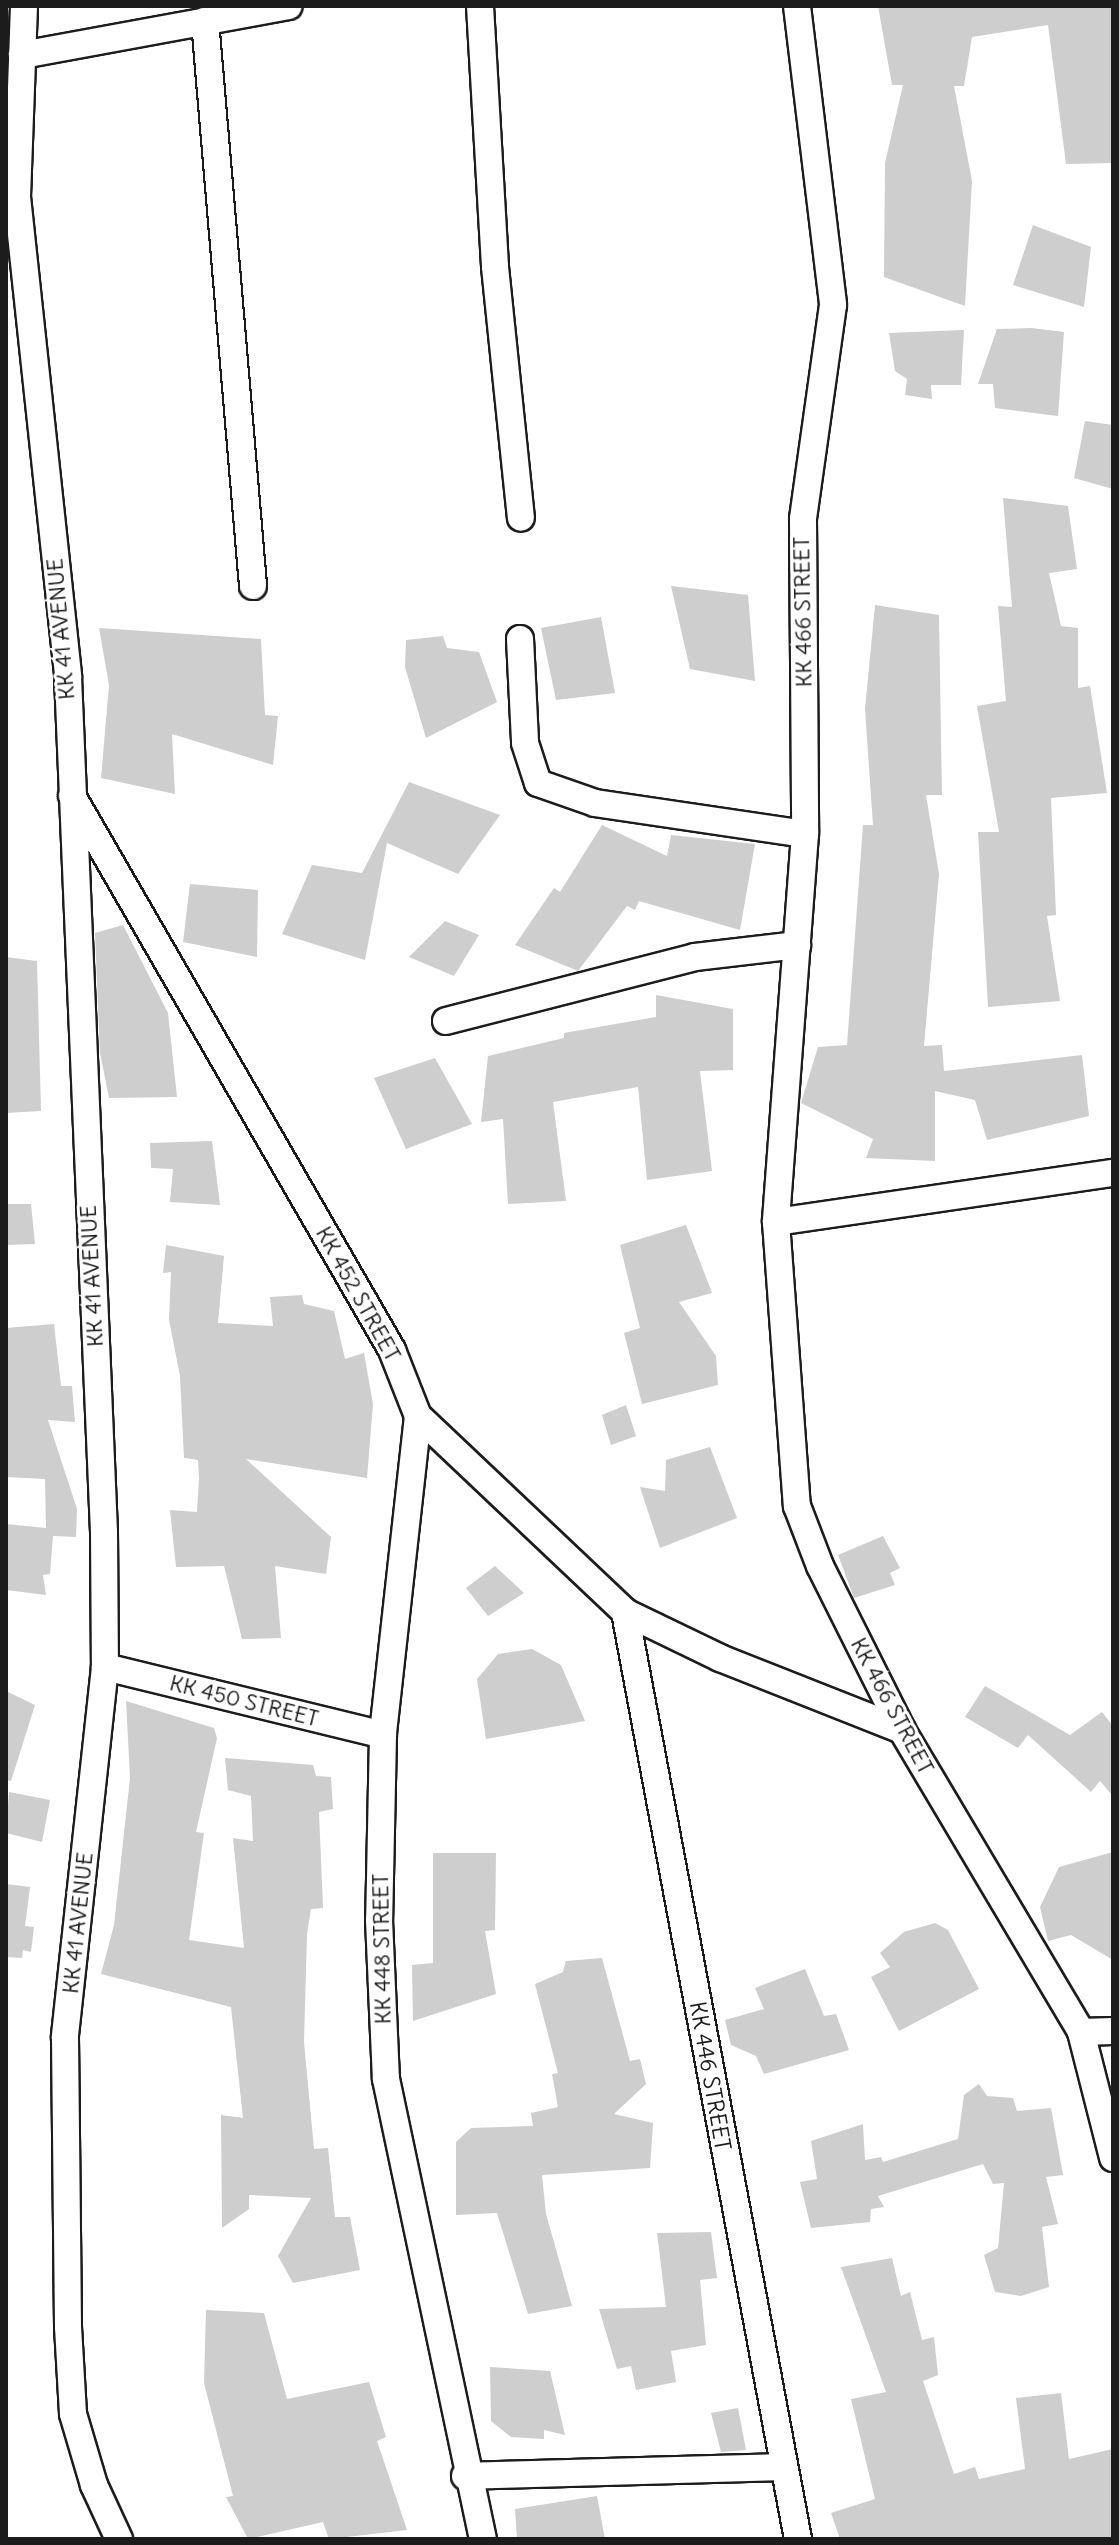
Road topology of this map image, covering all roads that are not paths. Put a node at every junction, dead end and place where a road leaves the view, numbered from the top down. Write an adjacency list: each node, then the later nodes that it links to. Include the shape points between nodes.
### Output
1 (24, 6): 7 (street, KK 41 AVENUE)
2 (289, 6): 5 (street)
3 (480, 6): 9 (street, via 495,267)
4 (797, 6): 13 (street, KK 466 STREET, via 833,305 803,519)
5 (239, 11): 6 (street)
6 (205, 21): 7 (street); 10 (street)
7 (22, 55): 8 (street, KK 41 AVENUE)
8 (11, 197): 12 (street, KK 41 AVENUE, via 68,677)
9 (521, 518)
10 (253, 586)
11 (520, 639): 13 (street, via 525,743 538,783 595,803)
12 (70, 793): 18 (street, KK 452 STREET, via 392,1350); 20 (street, KK 41 AVENUE)
13 (805, 834): 14 (street, KK 466 STREET)
14 (797, 945): 15 (street, via 681,960); 17 (street, KK 466 STREET)
15 (446, 1021)
16 (1113, 1173): 17 (street)
17 (776, 1222): 21 (street, KK 466 STREET, via 797,1506 820,1566)
18 (418, 1416): 19 (street, KK 452 STREET); 22 (street, KK 448 STREET)
19 (625, 1612): 21 (street, KK 452 STREET, via 720,1658); 26 (street, KK 446 STREET)
20 (105, 1667): 22 (street, KK 450 STREET); 28 (street, KK 41 AVENUE, via 65,2038 65,2171 73,2414 94,2485)
21 (902, 1730): 24 (street, KK 466 STREET)
22 (383, 1735): 27 (street, KK 448 STREET, via 379,1920 386,2079)
23 (1113, 2031): 24 (street)
24 (1081, 2032): 25 (street, KK 466 STREET)
25 (1113, 2158)
26 (781, 2467): 27 (street); 30 (street, KK 446 STREET)
27 (465, 2476): 29 (street, KK 448 STREET)
28 (119, 2539)
29 (483, 2539)
30 (798, 2539)

